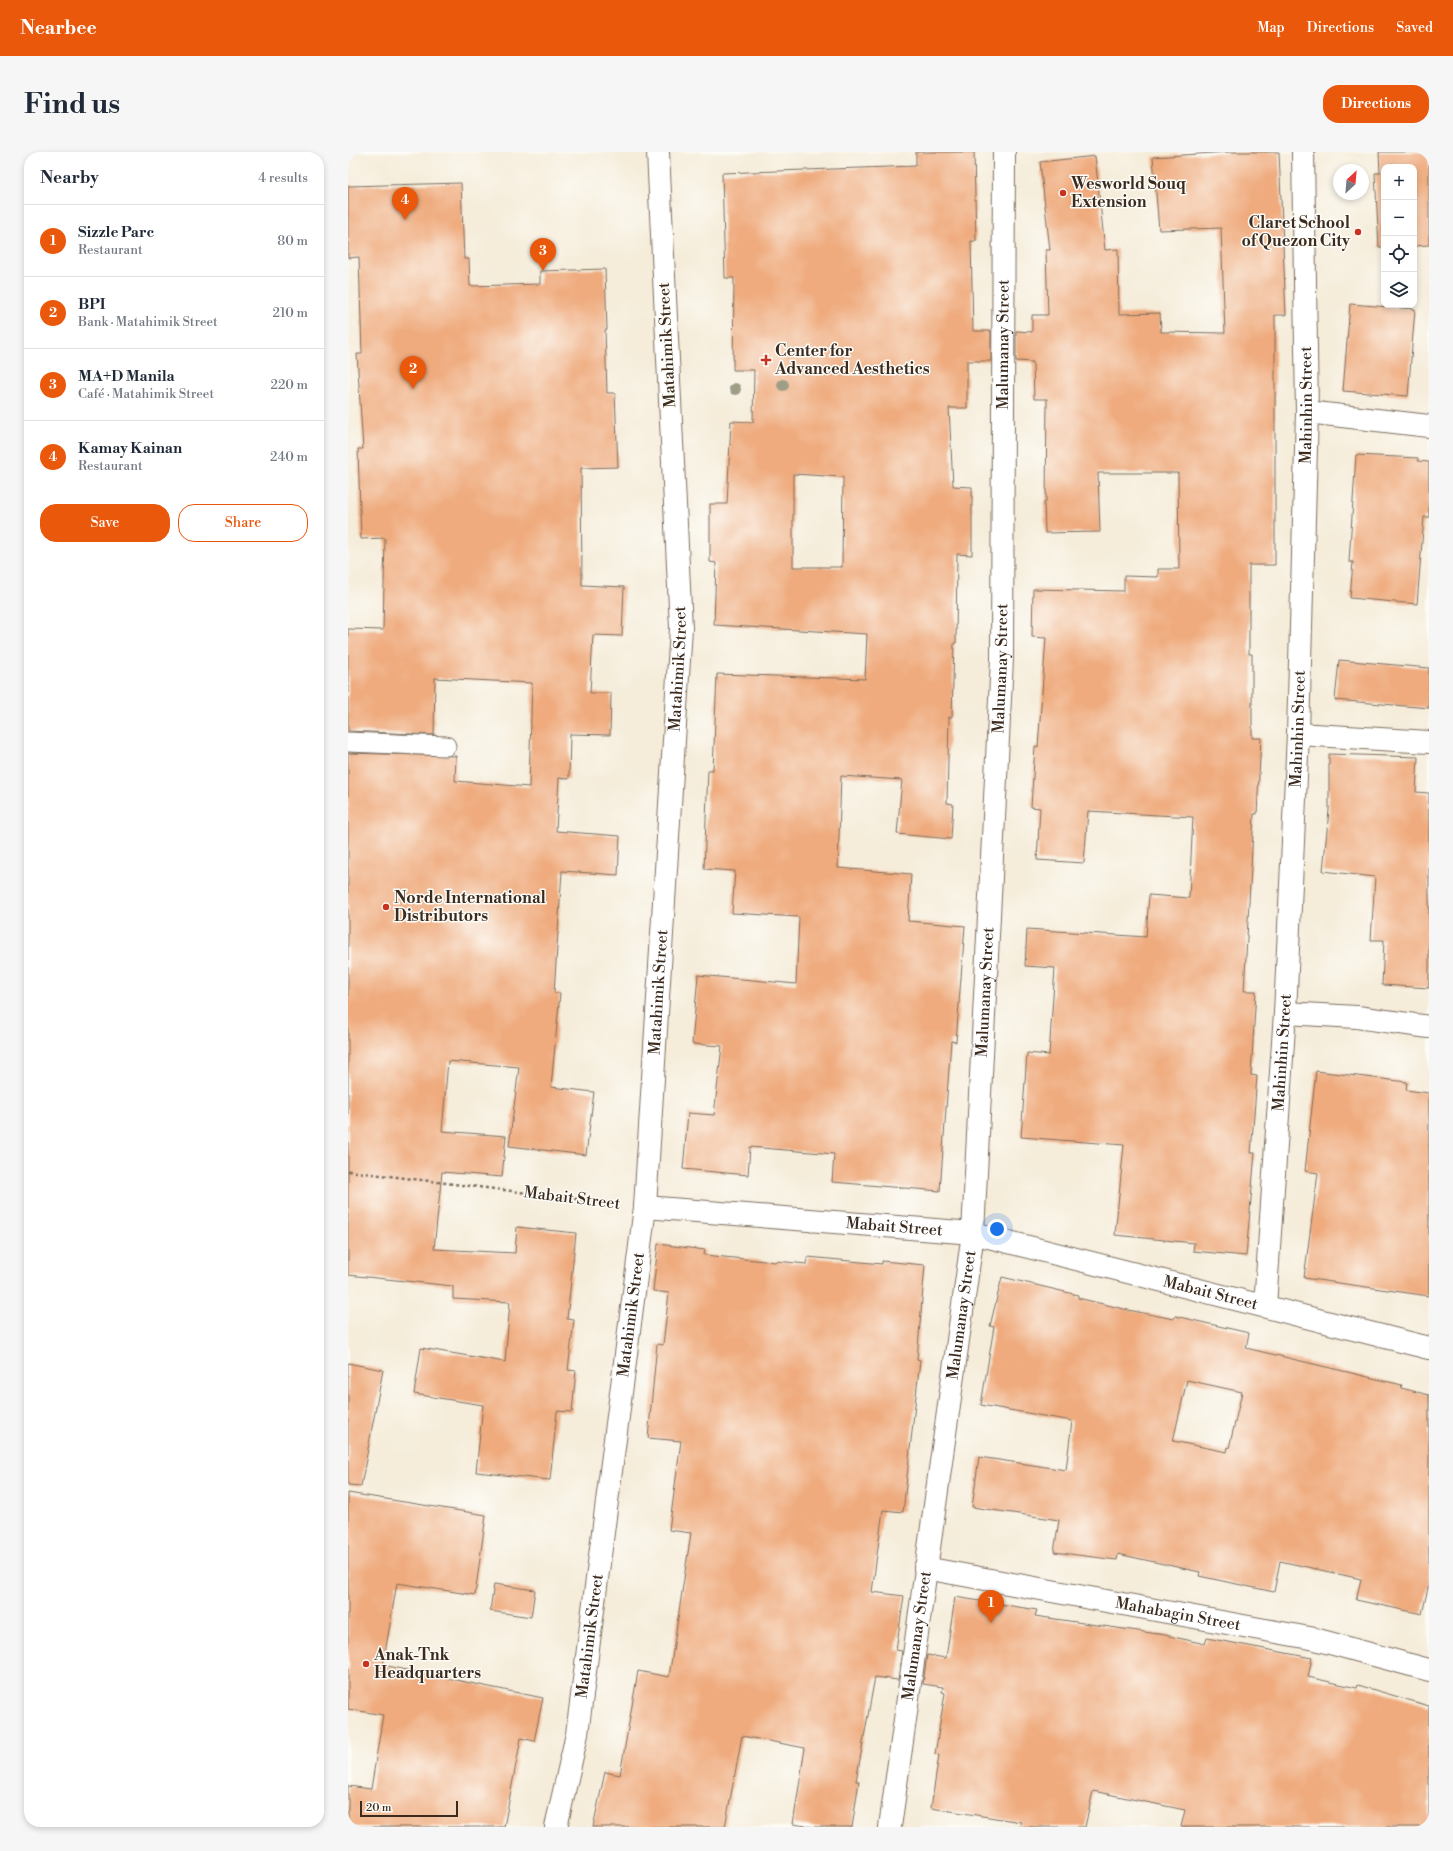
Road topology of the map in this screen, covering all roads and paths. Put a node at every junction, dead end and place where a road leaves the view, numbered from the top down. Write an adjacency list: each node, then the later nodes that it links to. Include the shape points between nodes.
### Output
1 (658, 152): 13 (street, Matahimik Street, via 681,628)
2 (1004, 152): 14 (street, Malumanay Street, via 1002,659)
3 (1303, 152): 4 (street, Mahinhin Street)
4 (1306, 412): 5 (street); 6 (street, Mahinhin Street)
5 (1429, 426)
6 (1298, 734): 8 (street); 10 (street, Mahinhin Street)
7 (348, 742): 9 (lane)
8 (1429, 742)
9 (446, 746)
10 (1285, 1013): 11 (street, via 1357,1017); 15 (street, Mahinhin Street)
11 (1429, 1027)
12 (348, 1171): 13 (path, Mabait Street)
13 (645, 1207): 14 (street, Mabait Street); 19 (street, Matahimik Street, via 577,1734)
14 (973, 1233): 15 (street, Mabait Street); 17 (street, Malumanay Street)
15 (1265, 1306): 16 (street, Mabait Street)
16 (1429, 1348)
17 (925, 1568): 18 (street, Mahabagin Street, via 1315,1639); 20 (street, Malumanay Street)
18 (1429, 1670)
19 (556, 1827)
20 (890, 1827)

